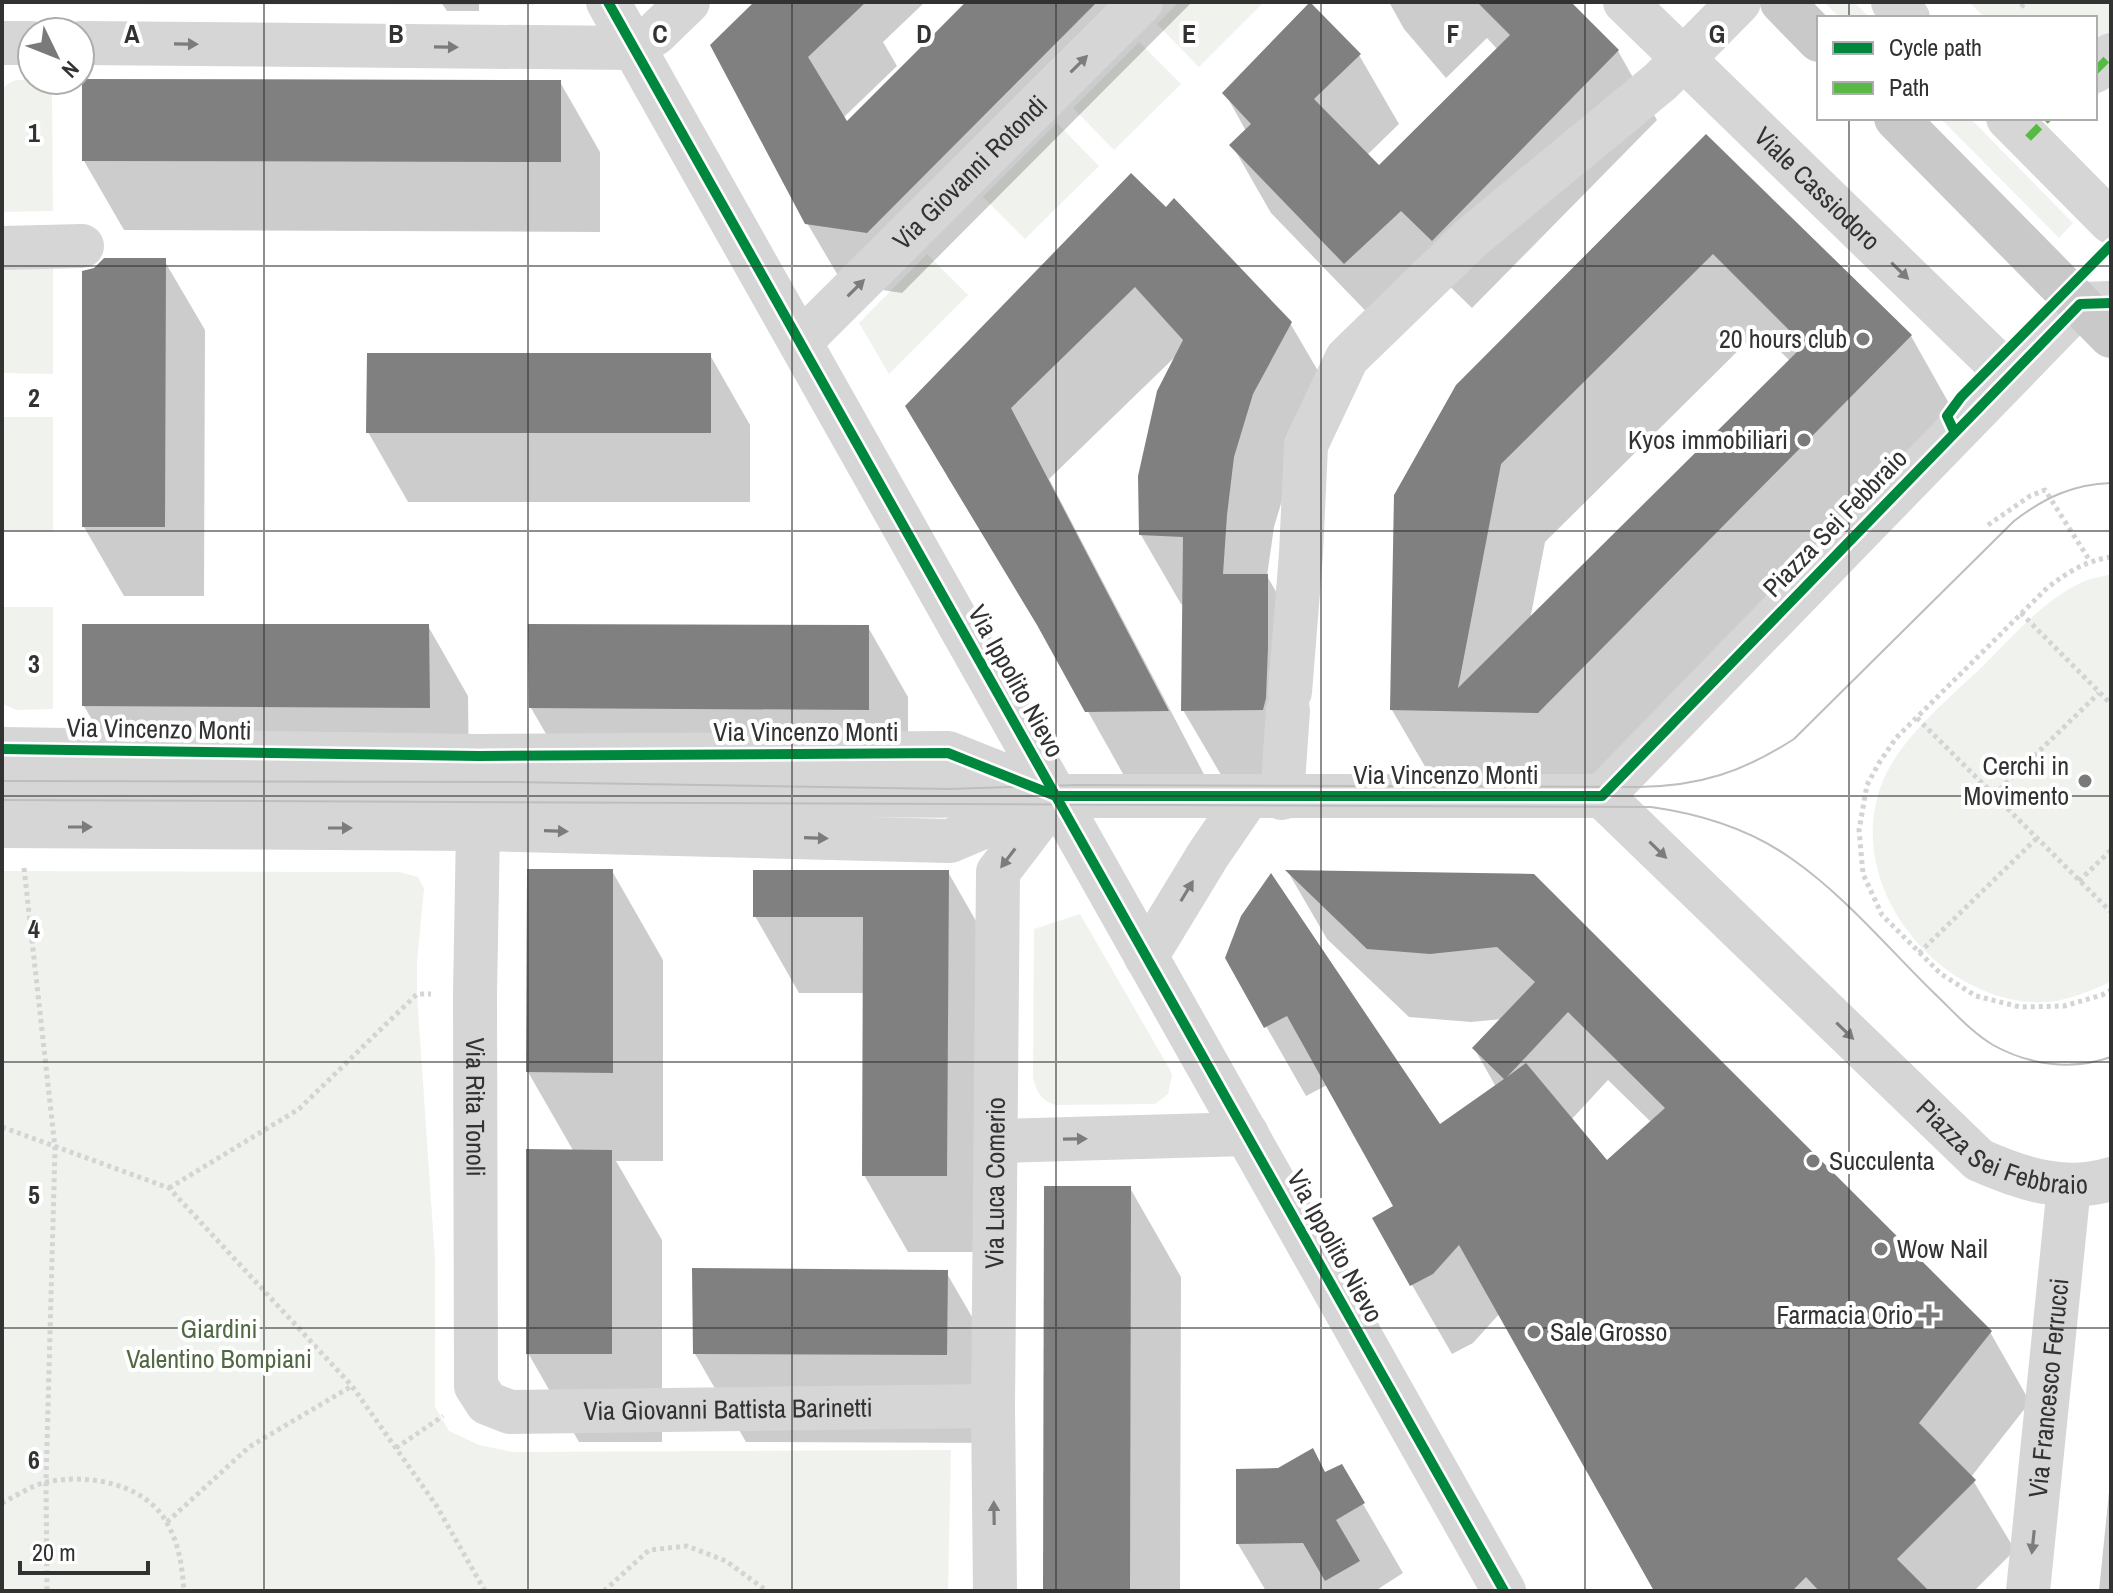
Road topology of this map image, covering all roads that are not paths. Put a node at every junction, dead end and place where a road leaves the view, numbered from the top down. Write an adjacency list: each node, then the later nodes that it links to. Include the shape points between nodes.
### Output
1 (608, 2): 9 (street, Via Ippolito Nievo)
2 (688, 2): 9 (street)
3 (1141, 2): 18 (street, Via Giovanni Rotondi, one-way to 3)
4 (1625, 2): 10 (street, Viale Cassiodoro)
5 (1739, 2): 10 (street)
6 (1782, 2): 7 (main road)
7 (1817, 38)
8 (96, 43): 9 (street, one-way to 9)
9 (634, 48): 18 (street, Via Ippolito Nievo)
10 (1683, 61): 19 (street, Viale Cassiodoro, one-way to 19); 24 (street, via 1471,238 1347,358 1306,445 1289,701)
11 (1898, 120): 16 (main road)
12 (2028, 125): 13 (street, via 2065,175)
13 (2111, 222)
14 (82, 246): 15 (street)
15 (2, 248)
16 (2096, 304): 17 (main road); 19 (street, Piazza Sei Febbraio)
17 (2111, 336)
18 (800, 342): 22 (street, Via Ippolito Nievo)
19 (2009, 375): 23 (street, Piazza Sei Febbraio)
20 (2, 749): 22 (street, Via Vincenzo Monti, via 479,756 948,753)
21 (2, 792): 22 (street)
22 (1056, 796): 24 (street, Via Vincenzo Monti); 26 (street, Via Vincenzo Monti, one-way to 22, via 950,841); 27 (street, Via Ippolito Nievo); 29 (street, Via Luca Comerio, one-way to 29, via 998,872)
23 (1602, 796): 24 (street, Via Vincenzo Monti); 31 (street, Piazza Sei Febbraio, one-way to 31, via 1979,1160 2041,1183)
24 (1265, 798): 27 (street, one-way to 24, via 1208,855)
25 (2, 826): 26 (street, Via Vincenzo Monti, one-way to 26)
26 (478, 829): 32 (street, Via Rita Tonoli)
27 (1146, 957): 28 (street, Via Ippolito Nievo)
28 (1247, 1134): 29 (street, one-way to 28); 35 (street, Via Ippolito Nievo)
29 (997, 1141): 33 (street, Via Luca Comerio)
30 (2111, 1179): 31 (street, Piazza Sei Febbraio)
31 (2069, 1186): 36 (street, Via Francesco Ferrucci, one-way to 36)
32 (463, 1398): 33 (street, Via Giovanni Battista Barinetti, via 510,1412)
33 (993, 1406): 34 (street, Via Luca Comerio, one-way to 33)
34 (995, 1591)
35 (1504, 1591)
36 (2028, 1591)

